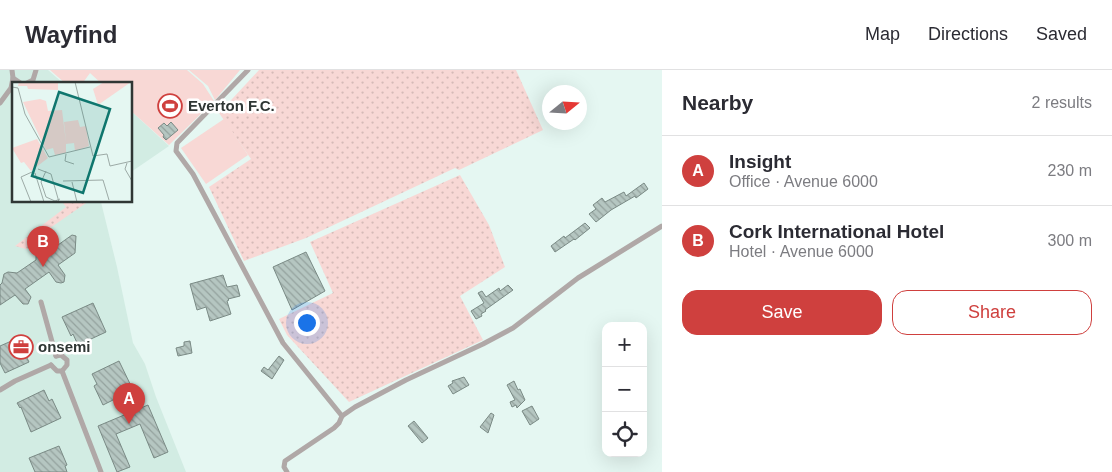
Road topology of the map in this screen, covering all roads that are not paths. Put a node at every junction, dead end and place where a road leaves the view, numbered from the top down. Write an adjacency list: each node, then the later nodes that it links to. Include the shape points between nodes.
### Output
1 (12, 70): 4 (street)
2 (36, 70): 7 (street)
3 (248, 70): 17 (street, via 177,143 176,148 283,343)
4 (13, 78): 5 (street); 6 (street)
5 (12, 82)
6 (21, 82)
7 (29, 82)
8 (12, 83): 10 (street)
9 (12, 94): 10 (street)
10 (0, 103)
11 (662, 226): 17 (street, via 578,278 513,328 355,406)
12 (41, 302): 13 (street)
13 (56, 356): 14 (street); 15 (street, via 61,355 67,360)
14 (51, 366): 15 (street); 16 (street)
15 (62, 371): 18 (street)
16 (0, 390)
17 (342, 416): 19 (street, via 334,428 284,461)
18 (102, 472)
19 (287, 472)

